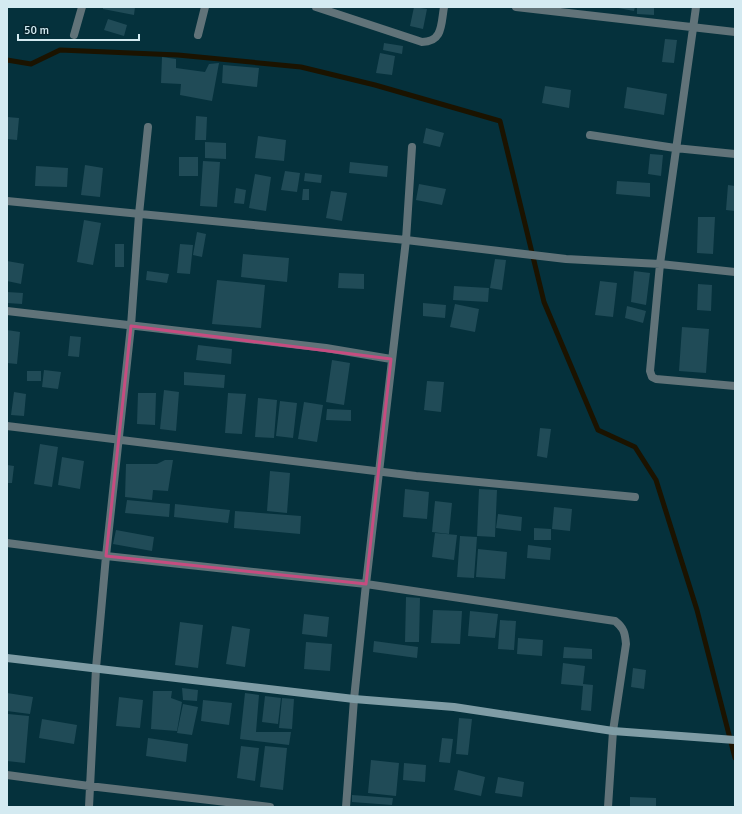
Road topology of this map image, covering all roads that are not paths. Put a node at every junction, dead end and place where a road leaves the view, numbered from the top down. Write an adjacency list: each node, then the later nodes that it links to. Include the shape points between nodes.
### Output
1 (82, 7): 9 (street)
2 (205, 7): 10 (street)
3 (316, 7): 4 (street, via 422,42 436,39)
4 (444, 7)
5 (516, 7): 7 (street)
6 (696, 7): 7 (street)
7 (693, 28): 8 (street); 14 (street)
8 (735, 32)
9 (74, 34)
10 (198, 35)
11 (148, 127): 17 (street)
12 (590, 136): 14 (street)
13 (412, 147): 18 (street)
14 (675, 148): 15 (street); 19 (street)
15 (735, 154)
16 (7, 201): 17 (street)
17 (139, 214): 18 (street); 22 (street)
18 (406, 240): 19 (street, via 566,259); 23 (street)
19 (660, 264): 20 (street); 24 (street, via 650,371 652,377)
20 (735, 272)
21 (7, 311): 22 (street)
22 (131, 326): 23 (street, via 326,348); 26 (street)
23 (391, 359): 27 (street)
24 (735, 386)
25 (7, 426): 26 (street)
26 (118, 441): 27 (street); 30 (street)
27 (378, 470): 28 (street); 31 (street)
28 (635, 497)
29 (7, 543): 30 (street)
30 (106, 556): 31 (street); 33 (street)
31 (366, 584): 34 (street); 35 (street, via 615,621 626,634 626,644)
32 (7, 658): 33 (street)
33 (96, 668): 34 (street); 38 (street)
34 (354, 699): 35 (street, via 454,707); 41 (street)
35 (613, 731): 36 (street); 42 (street)
36 (735, 740)
37 (7, 775): 38 (street)
38 (89, 786): 39 (street); 40 (street)
39 (89, 807)
40 (270, 807)
41 (346, 807)
42 (608, 807)

